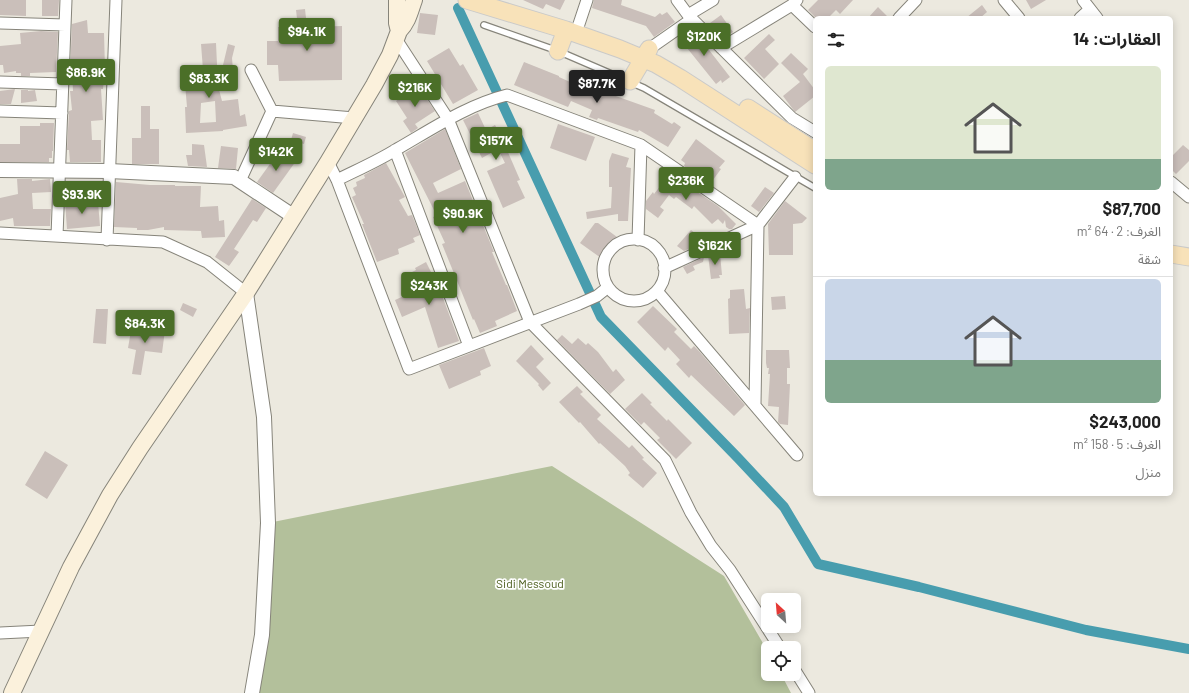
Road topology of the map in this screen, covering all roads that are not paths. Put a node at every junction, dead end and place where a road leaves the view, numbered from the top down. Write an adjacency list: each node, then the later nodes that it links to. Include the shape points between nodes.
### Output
1 (66, 0): 20 (street)
2 (116, 0): 44 (street)
3 (397, 0): 23 (main road)
4 (414, 0): 23 (main road, via 408,19)
5 (467, 0): 22 (main road)
6 (505, 0): 22 (main road)
7 (587, 0): 22 (street)
8 (677, 0): 17 (street)
9 (713, 0): 17 (street)
10 (916, 0): 15 (street)
11 (1004, 0): 16 (street)
12 (1083, 0): 14 (street)
13 (795, 2): 19 (street); 24 (street)
14 (1094, 14)
15 (901, 16)
16 (1017, 16)
17 (690, 17): 24 (street); 26 (street)
18 (0, 23): 20 (street)
19 (813, 24)
20 (65, 25): 30 (street)
21 (484, 25): 25 (lane)
22 (573, 27): 25 (main road); 26 (main road, via 623,38)
23 (397, 35): 34 (main road, via 382,69); 35 (street)
24 (721, 48): 36 (street, via 792,118)
25 (558, 51): 28 (lane)
26 (646, 54): 28 (main road); 39 (main road, via 685,68); 41 (main road)
27 (251, 70): 32 (street)
28 (630, 81): 45 (lane)
29 (0, 82): 30 (street)
30 (63, 84): 33 (street)
31 (0, 111): 33 (street)
32 (272, 111): 34 (street); 47 (street)
33 (62, 113): 43 (street)
34 (354, 118): 40 (main road)
35 (448, 120): 37 (street, via 507,95); 38 (street); 65 (street)
36 (813, 131)
37 (641, 145): 52 (street); 56 (street)
38 (395, 150): 46 (street); 66 (street)
39 (813, 150)
40 (328, 162): 46 (street); 51 (main road)
41 (813, 164)
42 (0, 170): 43 (street)
43 (60, 171): 44 (street); 54 (street)
44 (109, 171): 47 (street, via 234,177); 55 (street)
45 (795, 177): 49 (lane); 52 (street)
46 (337, 180): 66 (street, via 409,369)
47 (240, 181): 51 (street)
48 (1173, 184): 50 (street)
49 (813, 187)
50 (1189, 197)
51 (293, 216): 64 (main road)
52 (758, 225): 60 (street); 67 (street)
53 (0, 232): 54 (street)
54 (57, 236): 55 (street)
55 (107, 240): 64 (street, via 163,242 207,262)
56 (638, 240): 60 (street, via 643,240 660,252); 62 (street, via 622,241 613,246 607,254 602,274)
57 (1173, 254): 58 (main road)
58 (1189, 257)
59 (1173, 265): 61 (main road)
60 (664, 268): 63 (street, via 662,283)
61 (1189, 268)
62 (607, 288): 63 (street, via 629,301 639,301); 65 (street, via 579,304)
63 (657, 291): 67 (street)
64 (246, 293): 69 (main road, via 110,495 74,561); 74 (street, via 264,417 268,523 262,635)
65 (530, 322): 66 (street); 71 (street, via 665,460 691,513 711,546 730,570)
66 (469, 346)
67 (755, 404): 68 (street)
68 (797, 455)
69 (41, 631): 70 (street); 73 (main road)
70 (0, 633)
71 (776, 641)
72 (801, 681): 75 (street)
73 (12, 693)
74 (252, 693)
75 (809, 693)

